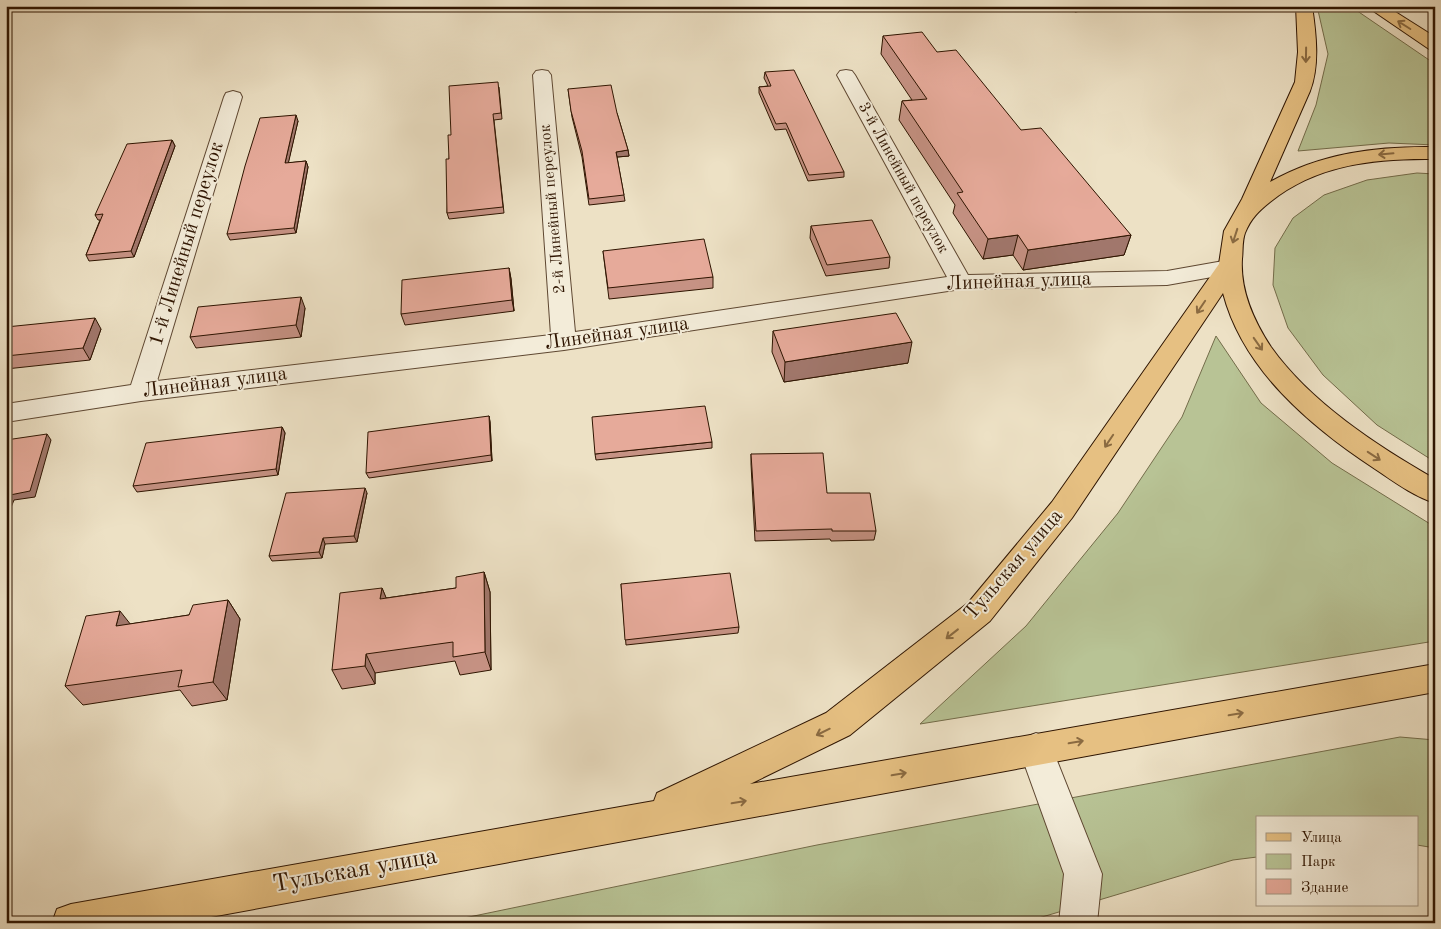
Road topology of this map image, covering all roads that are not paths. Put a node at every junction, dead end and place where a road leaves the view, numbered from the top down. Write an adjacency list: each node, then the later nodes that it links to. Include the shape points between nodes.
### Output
1 (1304, 6): 8 (main road, one-way to 8, via 1305,79)
2 (1374, 6): 3 (main road, one-way to 2)
3 (1435, 45)
4 (542, 75): 11 (street, 2-й Линейный переулок)
5 (846, 75): 10 (street, 3-й Линейный переулок)
6 (233, 97): 12 (street, 1-й Линейный переулок)
7 (1435, 153): 8 (main road, one-way to 8, via 1386,154 1319,166 1291,177)
8 (1249, 208): 9 (main road, one-way to 9, via 1234,235)
9 (1229, 267): 10 (street, Линейная улица, via 1167,278); 14 (main road, one-way to 14, via 1234,298 1245,323 1274,368 1310,406 1357,444); 17 (main road, Тульская улица, one-way to 17, via 1062,510 979,612 838,724)
10 (960, 282): 11 (street, Линейная улица)
11 (564, 342): 12 (street, Линейная улица)
12 (141, 392): 13 (street, Линейная улица)
13 (6, 413)
14 (1435, 492)
15 (1435, 678): 16 (main road, Тульская улица, one-way to 15)
16 (1036, 749): 17 (main road, Тульская улица, one-way to 16); 19 (street, via 1083,874)
17 (640, 820): 18 (main road, Тульская улица)
18 (72, 923)
19 (1078, 923)

